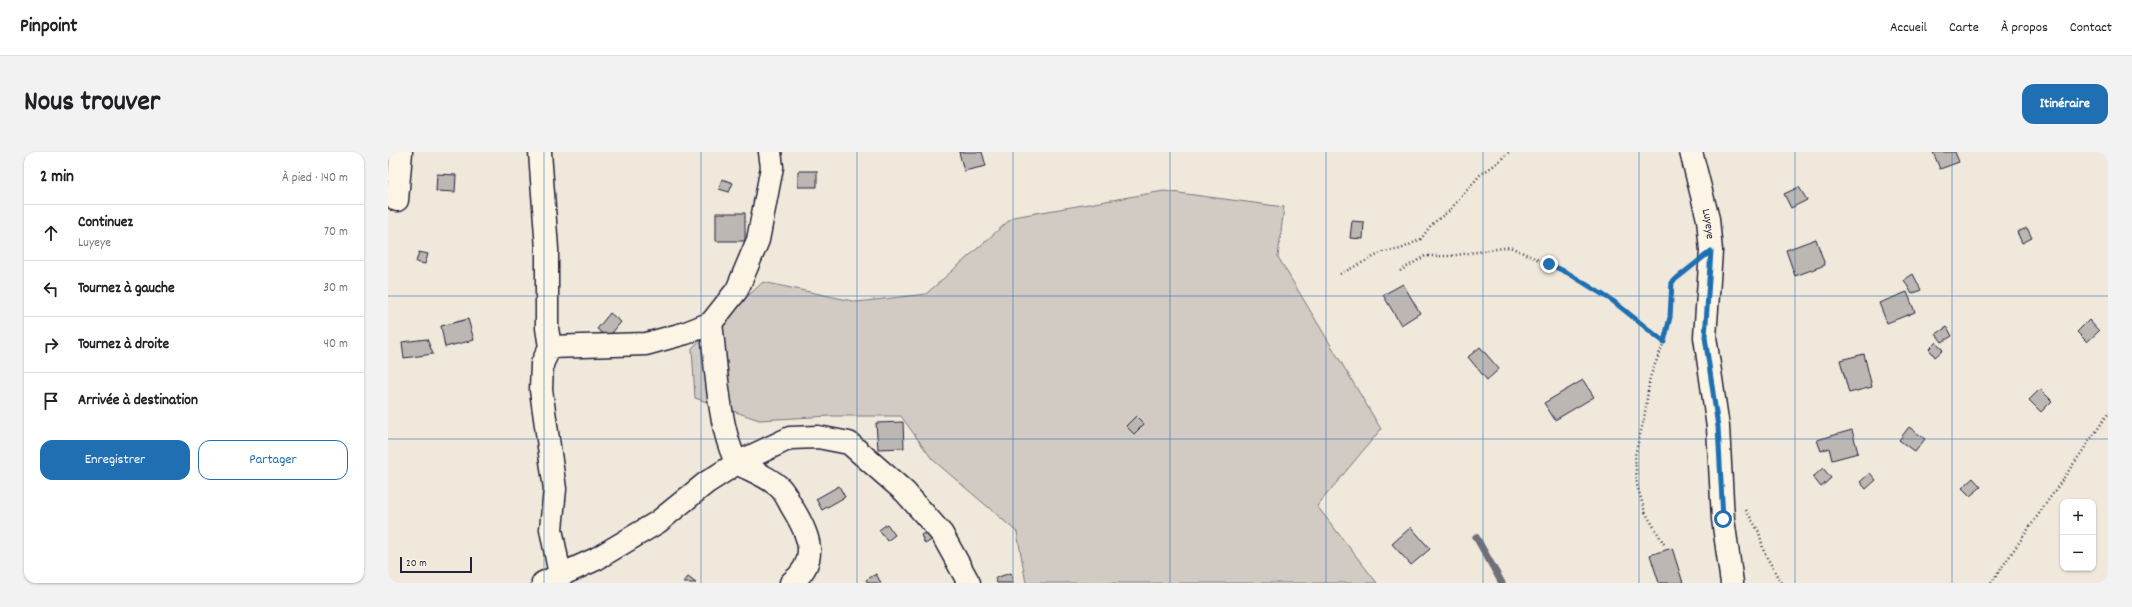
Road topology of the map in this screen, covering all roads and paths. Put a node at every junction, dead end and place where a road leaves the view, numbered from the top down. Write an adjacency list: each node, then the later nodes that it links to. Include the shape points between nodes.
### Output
1 (401, 152): 6 (street)
2 (540, 152): 12 (street, via 548,249 547,328)
3 (770, 152): 10 (street, via 772,168 758,240 737,290)
4 (1509, 152): 9 (path, via 1480,175 1449,211 1431,225 1421,239 1401,249 1383,252)
5 (1691, 152): 7 (street, Luyeye, via 1708,219)
6 (397, 200)
7 (1711, 251): 11 (path, via 1672,282 1670,317); 20 (street, Luyeye, via 1705,337 1718,427 1723,519)
8 (1400, 271): 11 (path, via 1425,256 1450,256 1510,248 1568,273 1588,285 1613,301)
9 (1340, 274)
10 (711, 323): 12 (street, via 646,344); 14 (street, via 724,423 731,452)
11 (1664, 342): 16 (path, via 1650,377 1644,419 1635,455 1637,485 1645,512)
12 (550, 347): 17 (street, via 542,364 541,390 556,489)
13 (2108, 414): 22 (path)
14 (737, 463): 17 (street, via 706,483 658,522 596,559); 18 (street, via 779,486 805,528 810,548 798,578); 19 (street, via 790,438 818,437 849,443 905,492 942,534)
15 (1742, 505): 21 (path, via 1759,532 1764,552)
16 (1664, 544)
17 (551, 579)
18 (791, 583)
19 (968, 583)
20 (1732, 583)
21 (1781, 583)
22 (1991, 583)

